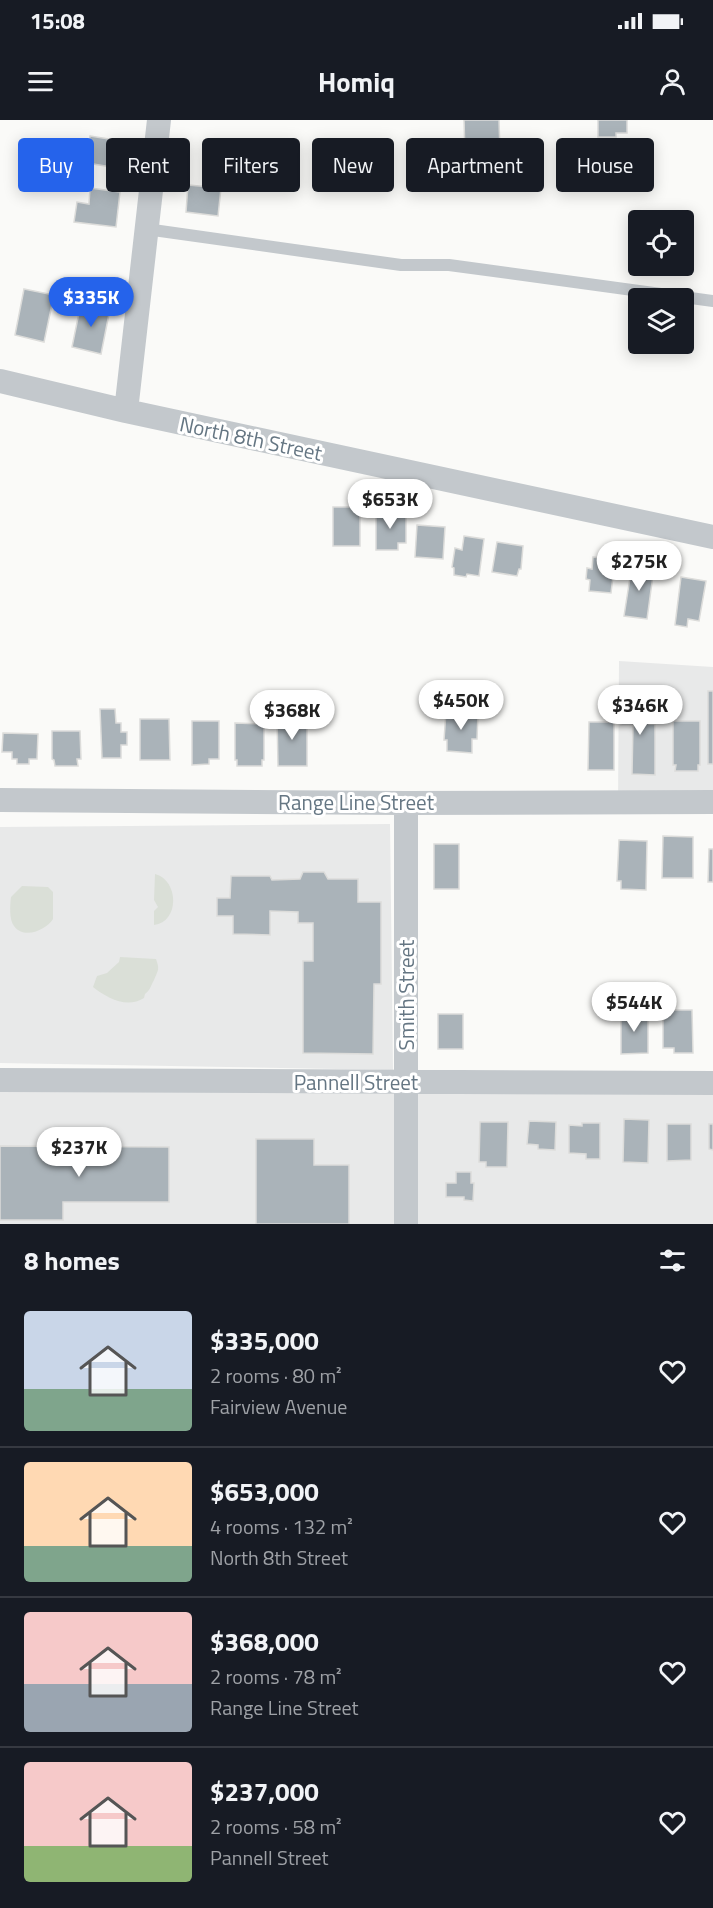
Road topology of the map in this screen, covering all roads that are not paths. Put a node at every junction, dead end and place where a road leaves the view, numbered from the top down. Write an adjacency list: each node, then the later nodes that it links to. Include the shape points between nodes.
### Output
1 (159, 120): 2 (street)
2 (147, 229): 3 (lane, via 401,265 449,265); 5 (street)
3 (713, 301)
4 (0, 381): 5 (street, North 8th Street)
5 (126, 411): 6 (street, North 8th Street)
6 (713, 537)
7 (0, 800): 9 (street, Range Line Street)
8 (713, 802): 9 (street, Range Line Street)
9 (406, 803): 11 (street, Smith Street)
10 (0, 1080): 11 (street, Pannell Street)
11 (406, 1082): 12 (street, Pannell Street); 13 (street, Smith Street)
12 (713, 1083)
13 (406, 1224)

